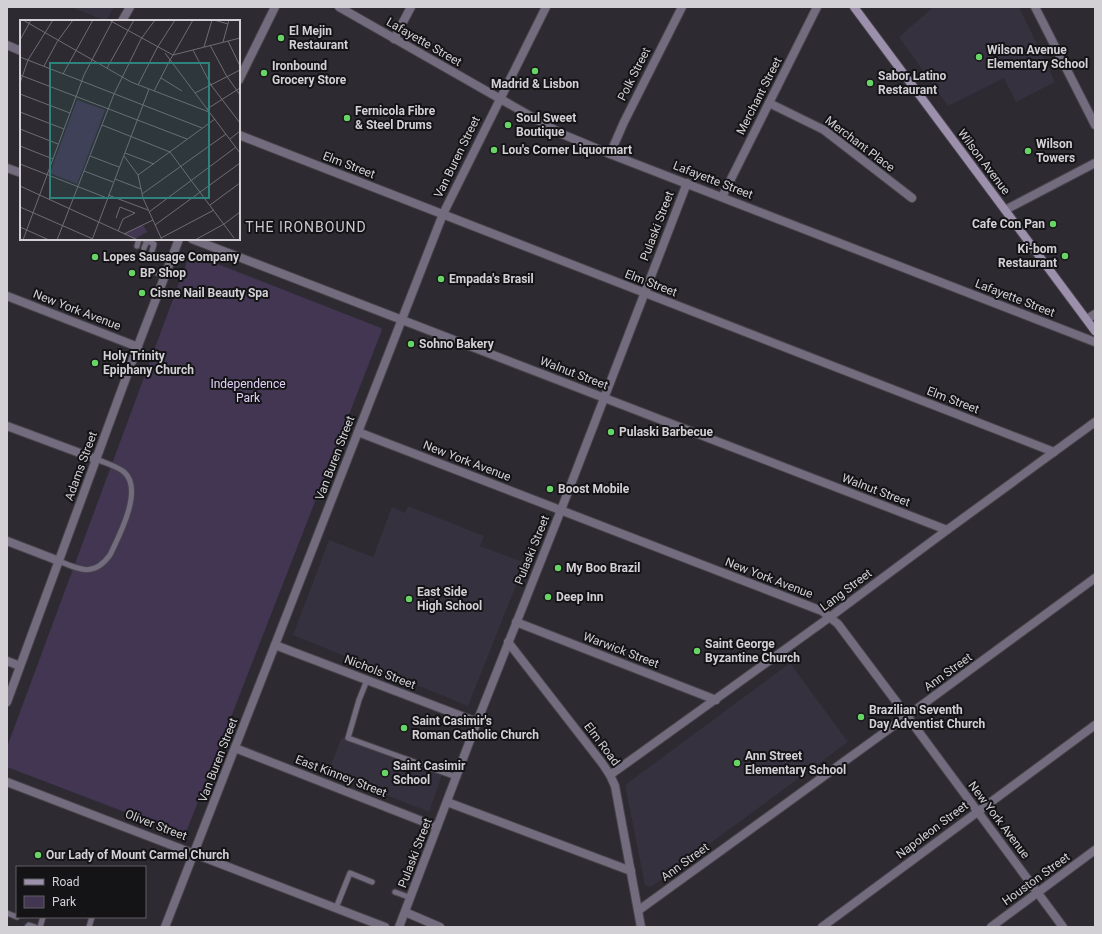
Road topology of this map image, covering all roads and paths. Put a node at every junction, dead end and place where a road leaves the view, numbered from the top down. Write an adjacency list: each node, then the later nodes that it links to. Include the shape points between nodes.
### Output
1 (130, 7): 10 (street)
2 (275, 7): 14 (street)
3 (339, 7): 11 (street, Lafayette Street)
4 (411, 7): 11 (street)
5 (546, 7): 15 (street, Van Buren Street)
6 (682, 7): 19 (street, Polk Street)
7 (817, 7): 16 (street, Merchant Street)
8 (854, 7): 26 (main road, Wilson Avenue)
9 (1035, 7): 17 (street)
10 (123, 20)
11 (394, 39): 15 (street, Lafayette Street)
12 (7, 45): 13 (street)
13 (20, 51)
14 (240, 78)
15 (499, 98): 19 (street, Lafayette Street, via 562,134); 27 (street, Van Buren Street)
16 (769, 102): 24 (street, Merchant Street); 25 (street, Merchant Place, via 824,130)
17 (1095, 125)
18 (240, 135): 27 (street, Elm Street)
19 (610, 154): 23 (street, Lafayette Street)
20 (1095, 163): 26 (street)
21 (7, 168): 22 (street)
22 (20, 173)
23 (687, 183): 24 (street, Lafayette Street); 36 (street, Pulaski Street)
24 (722, 197): 42 (street, Lafayette Street)
25 (912, 198)
26 (1005, 210): 39 (main road, Wilson Avenue)
27 (443, 214): 36 (street, Elm Street); 40 (street, Van Buren Street)
28 (144, 240): 31 (lane); 32 (lane); 33 (lane, via 154,244)
29 (179, 240): 35 (street, Adams Street)
30 (195, 240): 40 (street, Walnut Street)
31 (137, 246)
32 (144, 248)
33 (152, 251)
34 (149, 270): 35 (lane)
35 (165, 276): 43 (street, Adams Street)
36 (644, 293): 44 (street, Pulaski Street); 48 (street, Elm Street)
37 (7, 296): 43 (street, New York Avenue)
38 (1095, 314): 39 (street)
39 (1087, 319): 41 (main road, Wilson Avenue)
40 (401, 320): 44 (street, Walnut Street); 47 (street, Van Buren Street)
41 (1095, 331)
42 (1095, 342)
43 (138, 347): 49 (street, Adams Street)
44 (604, 398): 50 (street, Pulaski Street); 51 (street, Walnut Street)
45 (1095, 422): 48 (street, Lang Street)
46 (7, 426): 49 (street)
47 (358, 432): 50 (street, New York Avenue); 58 (street, Van Buren Street)
48 (1054, 452): 51 (street, Lang Street)
49 (96, 459): 53 (street, Adams Street); 53 (lane, via 125,472 132,486 130,506 110,555 100,566 82,570)
50 (560, 510): 55 (street, New York Avenue, via 822,611); 56 (street, Pulaski Street)
51 (947, 530): 55 (street, Lang Street)
52 (7, 541): 53 (street)
53 (59, 561): 60 (street, Adams Street)
54 (1095, 578): 64 (street, Ann Street)
55 (830, 617): 62 (street, Lang Street); 64 (street, New York Avenue, via 838,624)
56 (516, 622): 57 (street, Pulaski Street); 62 (street, Warwick Street)
57 (508, 642): 65 (street, Pulaski Street); 68 (street, Elm Road)
58 (276, 646): 61 (street, Nichols Street); 67 (street, Van Buren Street)
59 (7, 661): 60 (street)
60 (20, 666): 63 (street, Adams Street)
61 (367, 680): 65 (street, Nichols Street); 69 (lane, via 348,738)
62 (716, 700): 68 (street, Lang Street)
63 (7, 702)
64 (907, 716): 72 (street, New York Avenue); 82 (street, Ann Street)
65 (477, 722): 69 (street, Pulaski Street)
66 (1095, 725): 72 (street, Napoleon Street)
67 (235, 748): 73 (street, East Kinney Street); 75 (street, Van Buren Street)
68 (610, 775): 76 (street, Elm Road, via 615,786)
69 (456, 777): 71 (street, Pulaski Street)
70 (7, 782): 75 (street, Oliver Street)
71 (447, 802): 73 (street, Pulaski Street); 76 (street)
72 (977, 812): 79 (street, New York Avenue); 91 (street, Napoleon Street)
73 (437, 827): 80 (street, Pulaski Street)
74 (1095, 850): 79 (street, Houston Street)
75 (194, 853): 81 (street, Oliver Street); 86 (street, Van Buren Street)
76 (631, 871): 82 (street, Elm Road)
77 (372, 882): 81 (lane, via 350,873)
78 (395, 892): 80 (lane)
79 (1038, 892): 92 (street, Houston Street); 93 (street, New York Avenue)
80 (411, 898): 83 (street, Pulaski Street)
81 (336, 908): 87 (street, Oliver Street)
82 (639, 910): 90 (street, Elm Road)
83 (405, 912): 88 (street, Pulaski Street); 89 (street)
84 (27, 927): 85 (lane)
85 (35, 927)
86 (166, 927)
87 (385, 927)
88 (399, 927)
89 (440, 927)
90 (641, 927)
91 (822, 927)
92 (991, 927)
93 (1063, 927)

